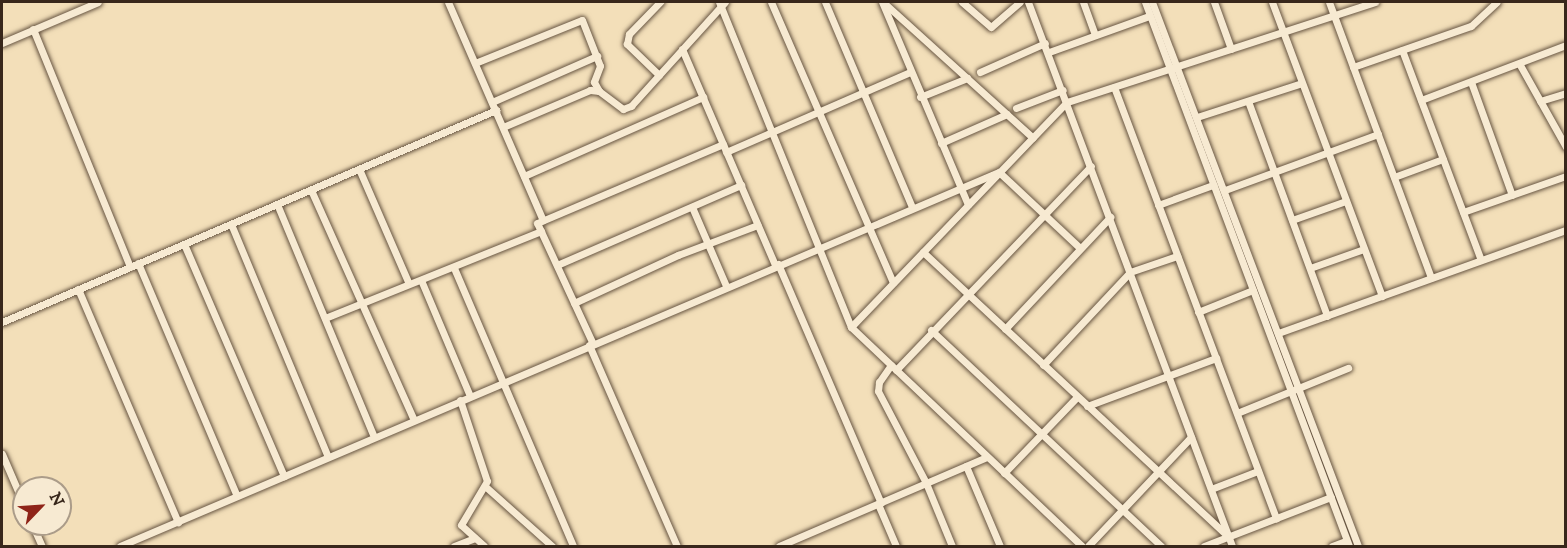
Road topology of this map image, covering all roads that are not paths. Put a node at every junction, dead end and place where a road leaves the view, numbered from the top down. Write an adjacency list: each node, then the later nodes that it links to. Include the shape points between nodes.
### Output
1 (98, 2): 19 (street)
2 (448, 2): 33 (street)
3 (660, 2): 39 (street, via 629,34 627,44)
4 (771, 2): 57 (street)
5 (825, 2): 46 (street)
6 (882, 2): 37 (street); 40 (street)
7 (962, 2): 8 (street, via 991,27)
8 (1020, 2)
9 (1028, 2): 26 (street)
10 (1083, 2): 24 (street)
11 (1144, 2): 21 (street)
12 (1154, 2): 35 (street)
13 (1214, 2): 29 (street)
14 (1272, 2): 23 (street)
15 (1329, 2): 20 (street)
16 (1375, 2): 20 (street)
17 (1497, 2): 30 (street, via 1472,26)
18 (722, 3): 28 (street); 61 (street)
19 (80, 5): 22 (street)
20 (1334, 15): 23 (street); 36 (street)
21 (1149, 16): 24 (street); 35 (street)
22 (33, 29): 25 (street); 110 (street)
23 (1283, 32): 29 (street); 42 (street)
24 (1095, 35): 31 (street)
25 (2, 43)
26 (1045, 43): 31 (street); 38 (street)
27 (1566, 45): 34 (street)
28 (682, 49): 39 (street); 48 (street)
29 (1231, 49): 35 (street)
30 (1402, 50): 36 (street); 50 (street)
31 (1049, 52): 44 (street)
32 (597, 56): 33 (street, via 582,20); 45 (street, via 600,66 594,82); 53 (street)
33 (475, 63): 53 (street)
34 (1520, 65): 41 (street); 52 (street)
35 (1173, 67): 43 (street); 59 (street); 78 (street)
36 (1353, 67): 62 (street)
37 (910, 72): 46 (street); 49 (street)
38 (980, 72)
39 (659, 75): 45 (street, via 631,106 622,109)
40 (967, 78): 49 (street); 58 (street)
41 (1471, 82): 50 (street); 82 (street)
42 (1302, 83): 51 (street); 68 (street)
43 (1114, 87): 54 (street); 86 (street)
44 (1063, 90): 54 (street); 55 (street)
45 (599, 91): 60 (street, via 591,90)
46 (864, 92): 57 (street); 88 (street)
47 (1566, 93): 52 (street)
48 (703, 97): 65 (street); 74 (street)
49 (920, 97): 64 (street)
50 (1421, 100): 69 (street)
51 (1248, 101): 59 (street); 73 (street)
52 (1540, 101): 66 (street)
53 (492, 102): 56 (street)
54 (1067, 102): 63 (street); 70 (street)
55 (1016, 108)
56 (496, 110): 60 (street); 71 (street)
57 (819, 112): 61 (street); 96 (street)
58 (1007, 114): 63 (street); 64 (street)
59 (1197, 117): 81 (street)
60 (503, 127): 74 (street)
61 (773, 131): 67 (street); 101 (street)
62 (1378, 134): 68 (street); 76 (street)
63 (1033, 138): 72 (street)
64 (940, 143): 79 (street)
65 (723, 144): 67 (street); 92 (street)
66 (1565, 147)
67 (726, 152): 77 (street)
68 (1328, 152): 73 (street); 83 (street)
69 (1443, 159): 76 (street); 89 (street)
70 (1091, 166): 90 (street); 91 (street)
71 (359, 169): 80 (street); 117 (street)
72 (999, 172): 79 (street); 85 (street); 90 (street)
73 (1274, 172): 81 (street); 93 (street)
74 (524, 176): 92 (street)
75 (1566, 176): 82 (street)
76 (1394, 177): 114 (street)
77 (741, 185): 87 (street); 95 (street)
78 (1213, 185): 86 (street); 120 (street)
79 (959, 186): 85 (street); 88 (street)
80 (310, 190): 84 (street); 123 (street)
81 (1225, 190): 132 (street)
82 (1512, 195): 89 (street)
83 (1346, 201): 93 (street); 103 (street)
84 (278, 204): 94 (street); 127 (street)
85 (968, 205): 104 (street)
86 (1158, 205): 105 (street)
87 (692, 207): 100 (street); 108 (street)
88 (912, 207): 96 (street)
89 (1463, 212): 106 (street)
90 (1043, 214): 102 (street); 121 (street)
91 (1110, 217): 102 (street); 113 (street)
92 (543, 220): 98 (street, via 537,223)
93 (1292, 220): 112 (street)
94 (231, 224): 99 (street); 152 (street)
95 (758, 225): 100 (street); 109 (street)
96 (867, 226): 101 (street); 116 (street)
97 (1566, 230): 106 (street)
98 (541, 231): 108 (street); 111 (street)
99 (184, 244): 107 (street); 158 (street)
100 (708, 246): 118 (street); 124 (street, via 678,255)
101 (817, 247): 109 (street); 129 (street)
102 (1080, 248): 130 (street)
103 (1364, 249): 112 (street); 122 (street)
104 (922, 252): 116 (street); 121 (street)
105 (1177, 256): 113 (street); 125 (street)
106 (1481, 260): 114 (street)
107 (138, 263): 110 (street); 163 (street)
108 (557, 265): 124 (street)
109 (777, 265): 118 (street); 165 (street)
110 (130, 267): 119 (street)
111 (454, 267): 115 (street); 139 (street)
112 (1310, 268): 126 (street)
113 (1130, 272): 135 (street); 138 (street)
114 (1431, 278): 122 (street)
115 (421, 280): 117 (street); 142 (street)
116 (893, 283): 129 (street)
117 (410, 284): 123 (street)
118 (726, 286): 133 (street)
119 (78, 289): 128 (street); 168 (street)
120 (1253, 290): 125 (street); 141 (street)
121 (967, 293): 130 (street); 131 (street)
122 (1382, 296): 126 (street)
123 (361, 302): 127 (street); 147 (street)
124 (574, 303): 133 (street)
125 (1198, 312): 134 (street)
126 (1328, 316): 132 (street)
127 (325, 318): 149 (street)
128 (2, 322)
129 (851, 327): 136 (street)
130 (1005, 329): 135 (street)
131 (932, 330): 136 (street); 148 (street)
132 (1278, 333): 140 (street)
133 (591, 344): 139 (street); 177 (street)
134 (1216, 358): 138 (street); 146 (street)
135 (1043, 365): 143 (street)
136 (894, 368): 153 (street); 160 (street, via 879,382 878,391)
137 (1348, 368): 140 (street)
138 (1169, 377): 145 (street); 150 (street)
139 (504, 382): 142 (street); 176 (street)
140 (1299, 390): 141 (street); 188 (street)
141 (1291, 393): 146 (street); 164 (street)
142 (470, 396): 144 (street)
143 (1077, 397): 145 (street); 148 (street)
144 (460, 400): 147 (street); 161 (street)
145 (1087, 406): 156 (street)
146 (1237, 413): 155 (street)
147 (414, 420): 149 (street)
148 (1042, 434): 157 (street); 166 (street)
149 (374, 437): 152 (street)
150 (1191, 437): 156 (street); 162 (street)
151 (2, 454): 159 (street)
152 (328, 457): 158 (street)
153 (987, 457): 154 (street); 157 (street)
154 (966, 466): 160 (street); 181 (street)
155 (1258, 471): 162 (street); 167 (street)
156 (1157, 472): 166 (street); 169 (street)
157 (1004, 473): 182 (street)
158 (284, 476): 163 (street)
159 (12, 477)
160 (926, 483): 165 (street); 180 (street)
161 (486, 487): 170 (street, via 462,519 461,525); 175 (street)
162 (1211, 489): 169 (street)
163 (237, 496): 168 (street)
164 (1331, 497): 167 (street); 171 (street)
165 (880, 503): 178 (street); 179 (street)
166 (1122, 510): 183 (street); 184 (street)
167 (1276, 519): 169 (street)
168 (178, 522): 172 (street)
169 (1229, 537): 185 (street); 186 (street)
170 (475, 538): 173 (street); 174 (street)
171 (1347, 544): 187 (street)
172 (120, 546)
173 (454, 546)
174 (484, 546)
175 (552, 546)
176 (573, 546)
177 (677, 546)
178 (779, 546)
179 (896, 546)
180 (952, 546)
181 (1000, 546)
182 (1082, 546)
183 (1088, 546)
184 (1161, 546)
185 (1204, 546)
186 (1232, 546)
187 (1332, 546)
188 (1358, 546)

